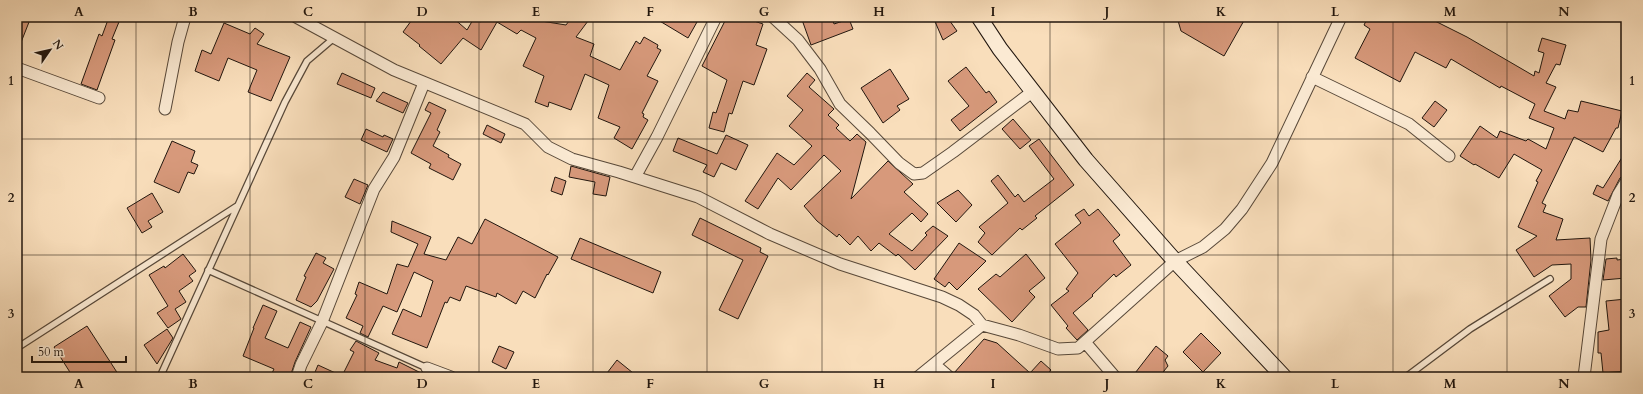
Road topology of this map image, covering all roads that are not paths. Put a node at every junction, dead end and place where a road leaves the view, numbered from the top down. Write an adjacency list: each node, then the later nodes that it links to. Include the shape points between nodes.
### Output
1 (185, 17): 13 (street)
2 (296, 17): 7 (street)
3 (716, 17): 15 (street)
4 (773, 17): 11 (street, via 798,40 820,69 840,104 899,164 914,174 923,173)
5 (979, 17): 11 (main road)
6 (1341, 17): 9 (street)
7 (334, 38): 10 (street); 17 (lane, via 307,62 285,102)
8 (17, 68): 12 (street)
9 (1312, 77): 14 (street, via 1409,124); 18 (street, via 1272,162 1242,209 1225,229 1203,247)
10 (424, 83): 15 (street, via 524,124 548,147 572,159); 21 (street, via 394,158 374,189)
11 (1032, 92): 18 (main road, via 1086,160)
12 (98, 98)
13 (165, 108)
14 (1450, 156)
15 (635, 178): 22 (street, via 698,197 770,234 840,264 942,297 974,315)
16 (1626, 182): 35 (street, via 1618,195 1601,239)
17 (238, 206): 19 (lane); 24 (lane)
18 (1174, 261): 23 (street); 33 (main road)
19 (208, 270): 21 (lane); 27 (lane)
20 (1550, 279): 34 (lane, via 1470,329)
21 (322, 322): 26 (lane); 28 (street)
22 (982, 325): 23 (street, via 1058,349 1078,348); 25 (street)
23 (1085, 342): 32 (street)
24 (17, 348)
25 (934, 364): 30 (street); 31 (street)
26 (427, 368): 29 (street)
27 (160, 377)
28 (297, 377)
29 (451, 377)
30 (918, 377)
31 (949, 377)
32 (1115, 377)
33 (1284, 377)
34 (1406, 377)
35 (1584, 377)

